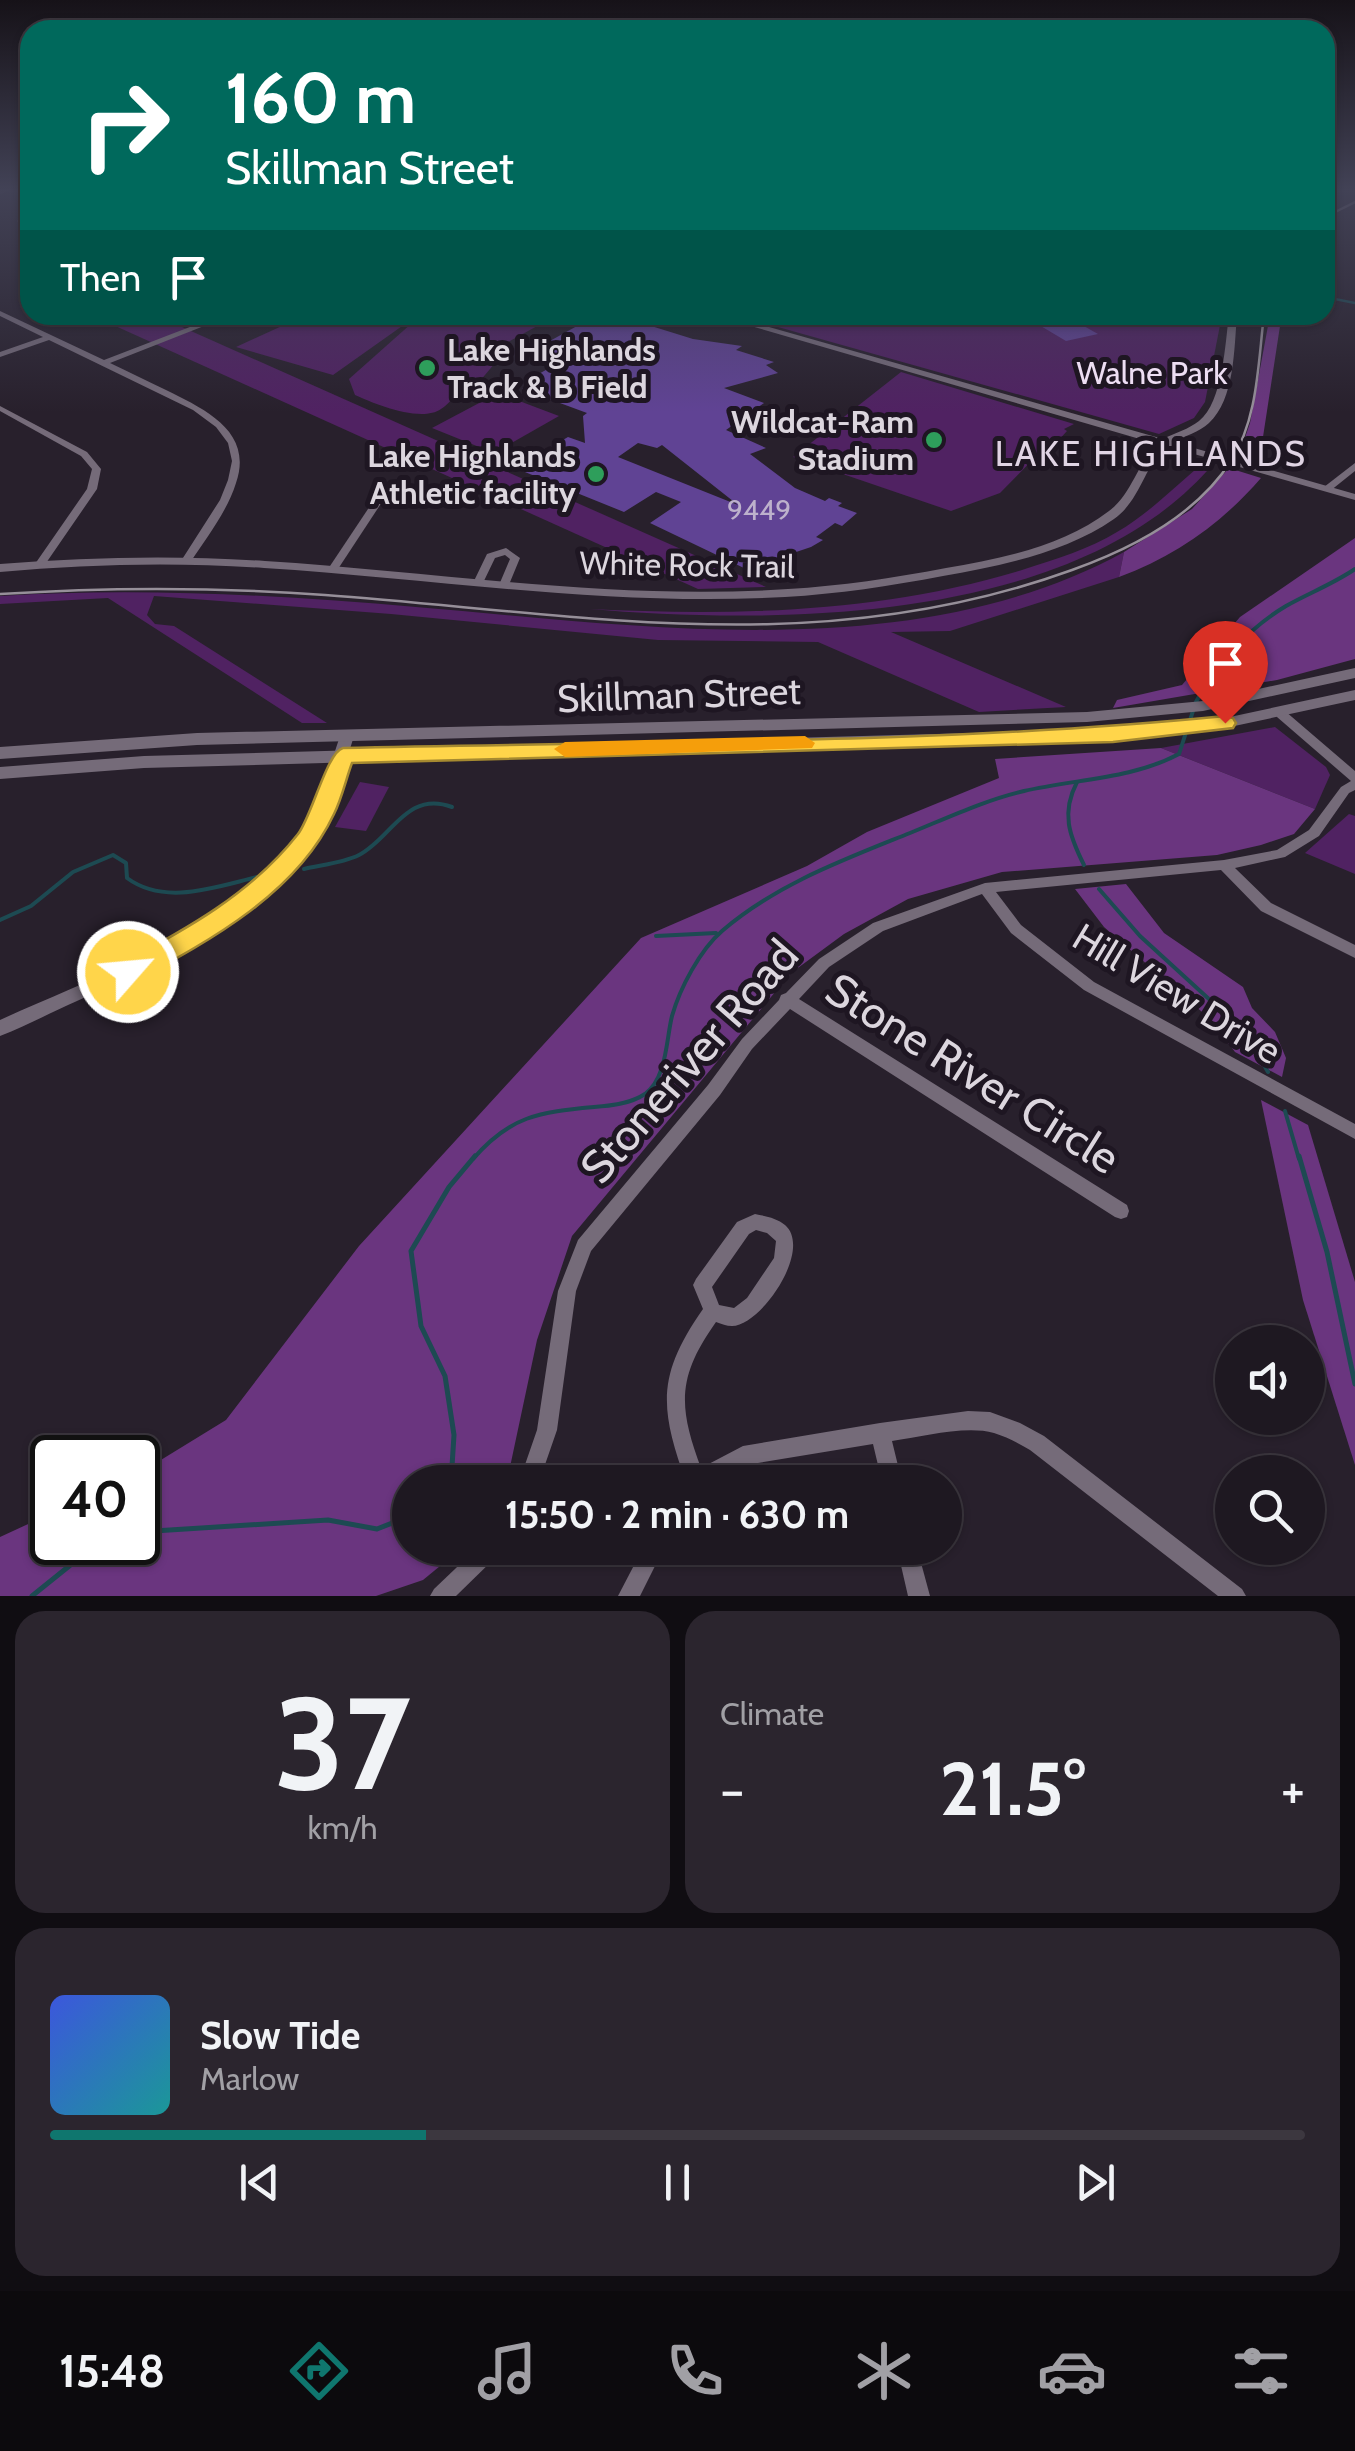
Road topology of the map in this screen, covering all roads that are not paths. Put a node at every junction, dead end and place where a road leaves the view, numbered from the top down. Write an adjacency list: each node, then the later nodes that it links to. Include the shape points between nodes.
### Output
1 (25, 325): 5 (street)
2 (202, 325): 7 (street)
3 (753, 325): 9 (street)
4 (1231, 325): 9 (street, White Rock Trail, via 1214,411)
5 (50, 337): 6 (street); 7 (street)
6 (0, 355)
7 (104, 363): 14 (street, via 210,415 232,440 238,463 231,489)
8 (0, 408): 15 (street, via 84,454 98,469 92,489)
9 (1164, 443): 11 (street); 19 (street, White Rock Trail, via 1127,502 1089,528 994,562 920,579 834,593 734,597)
10 (1355, 466): 11 (street)
11 (1327, 489): 12 (street)
12 (1355, 497)
13 (379, 499): 17 (street)
14 (186, 561): 15 (street, White Rock Trail); 17 (street, White Rock Trail)
15 (40, 564): 16 (street, White Rock Trail)
16 (0, 568)
17 (333, 569): 18 (street, White Rock Trail)
18 (478, 582): 19 (street, White Rock Trail); 19 (street, via 491,556 506,551 515,558)
19 (504, 585)
20 (1355, 673): 21 (main road, Skillman Street)
21 (1320, 683): 23 (main road, via 1316,693 1280,705); 24 (main road, Skillman Street, via 1123,714)
22 (1355, 695): 23 (main road, Skillman Street)
23 (1274, 715): 26 (main road, Skillman Street, via 1171,730); 30 (street)
24 (883, 722): 25 (main road, Skillman Street); 26 (main road)
25 (348, 736): 27 (main road, Skillman Street); 28 (street)
26 (886, 742): 28 (main road, Skillman Street)
27 (0, 753)
28 (343, 755): 29 (main road, Skillman Street); 35 (street, via 332,794 306,840 235,911 164,955)
29 (0, 772)
30 (1355, 781): 31 (street, Stoneriver Road, via 1302,843)
31 (1224, 866): 32 (street, Stoneriver Road); 33 (street, via 1266,907)
32 (985, 888): 34 (street, Stoneriver Road, via 878,927); 36 (street, Hill View Drive, via 1016,929 1089,986)
33 (1355, 952)
34 (786, 999): 37 (street, Stone River Circle); 40 (street, Stoneriver Road, via 584,1246 567,1291 547,1430)
35 (0, 1028)
36 (1355, 1132)
37 (1121, 1211)
38 (712, 1311): 38 (street, via 702,1285 744,1228 765,1223 783,1236 786,1259 752,1308 727,1318); 41 (street, via 684,1352 672,1401)
39 (880, 1433): 42 (street, via 743,1456); 43 (street); 50 (street, via 968,1421 1013,1430)
40 (536, 1465)
41 (689, 1465)
42 (727, 1465)
43 (888, 1465)
44 (473, 1565): 47 (street)
45 (645, 1565): 48 (street)
46 (911, 1565): 49 (street)
47 (441, 1596)
48 (629, 1596)
49 (919, 1596)
50 (1235, 1596)

